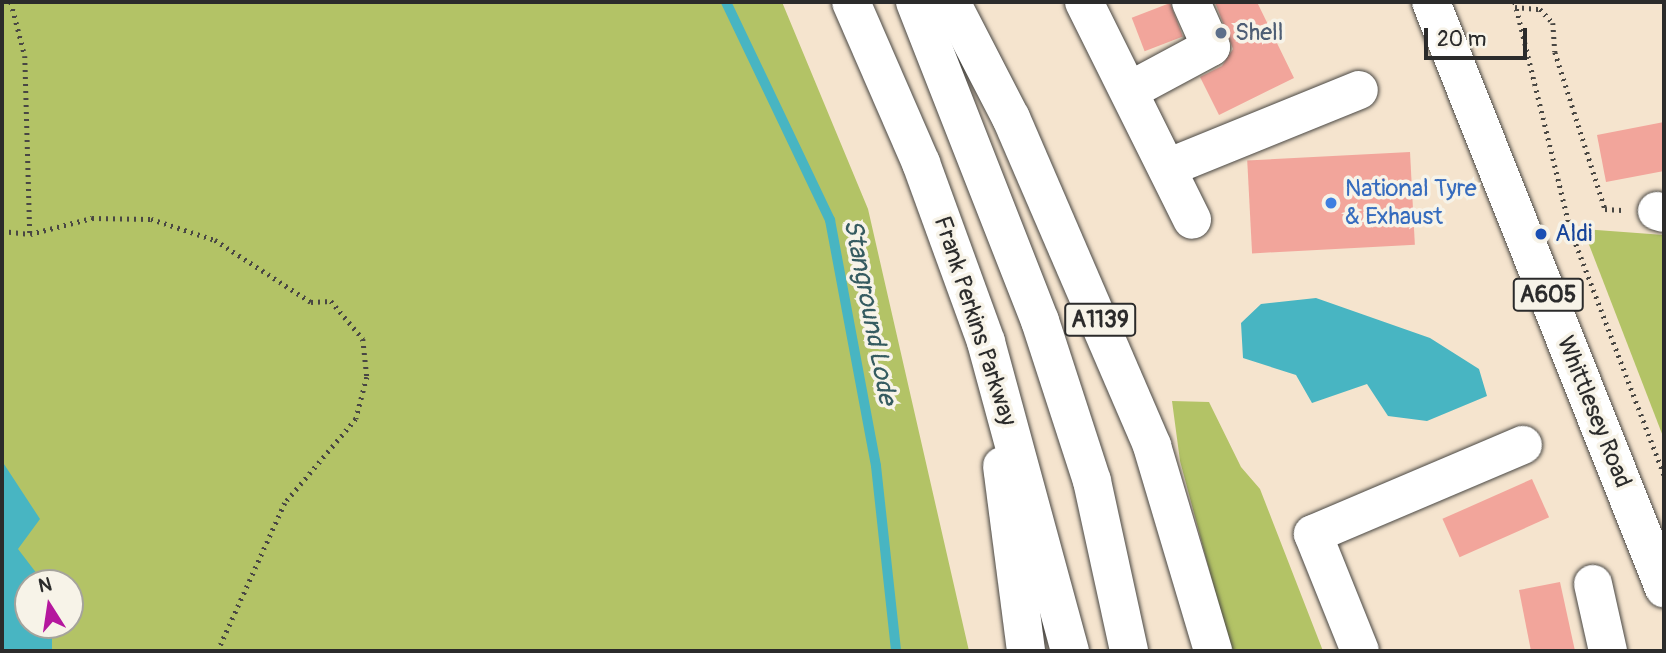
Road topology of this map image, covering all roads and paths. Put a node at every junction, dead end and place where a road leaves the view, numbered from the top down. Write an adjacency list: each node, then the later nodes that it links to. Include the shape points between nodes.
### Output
1 (11, 2): 15 (path, via 25,56)
2 (851, 2): 16 (main road, Frank Perkins Parkway, via 921,163)
3 (915, 2): 24 (main road, A1139, via 975,143 1092,481)
4 (951, 2): 25 (main road, A1139, via 1012,118 1152,446)
5 (1084, 2): 10 (main road)
6 (1191, 2): 10 (main road, via 1211,47)
7 (1431, 2): 20 (main road, Whittlesey Road / A605)
8 (1515, 4): 12 (path, via 1540,9 1553,23 1555,52 1605,209); 18 (path, via 1571,231)
9 (1359, 90): 11 (main road)
10 (1129, 91): 11 (main road)
11 (1167, 168): 13 (main road)
12 (1660, 212)
13 (1192, 220)
14 (2, 231): 15 (path)
15 (30, 234): 21 (path, via 92,218 151,219 215,240 311,302 331,301 363,339 367,377 356,419 285,503)
16 (986, 342): 22 (main road); 23 (main road, Frank Perkins Parkway)
17 (1523, 445): 26 (main road, via 1313,534)
18 (1664, 475)
19 (1593, 584): 27 (main road)
20 (1664, 588)
21 (218, 651)
22 (1026, 651)
23 (1070, 651)
24 (1129, 651)
25 (1213, 651)
26 (1360, 651)
27 (1608, 651)

